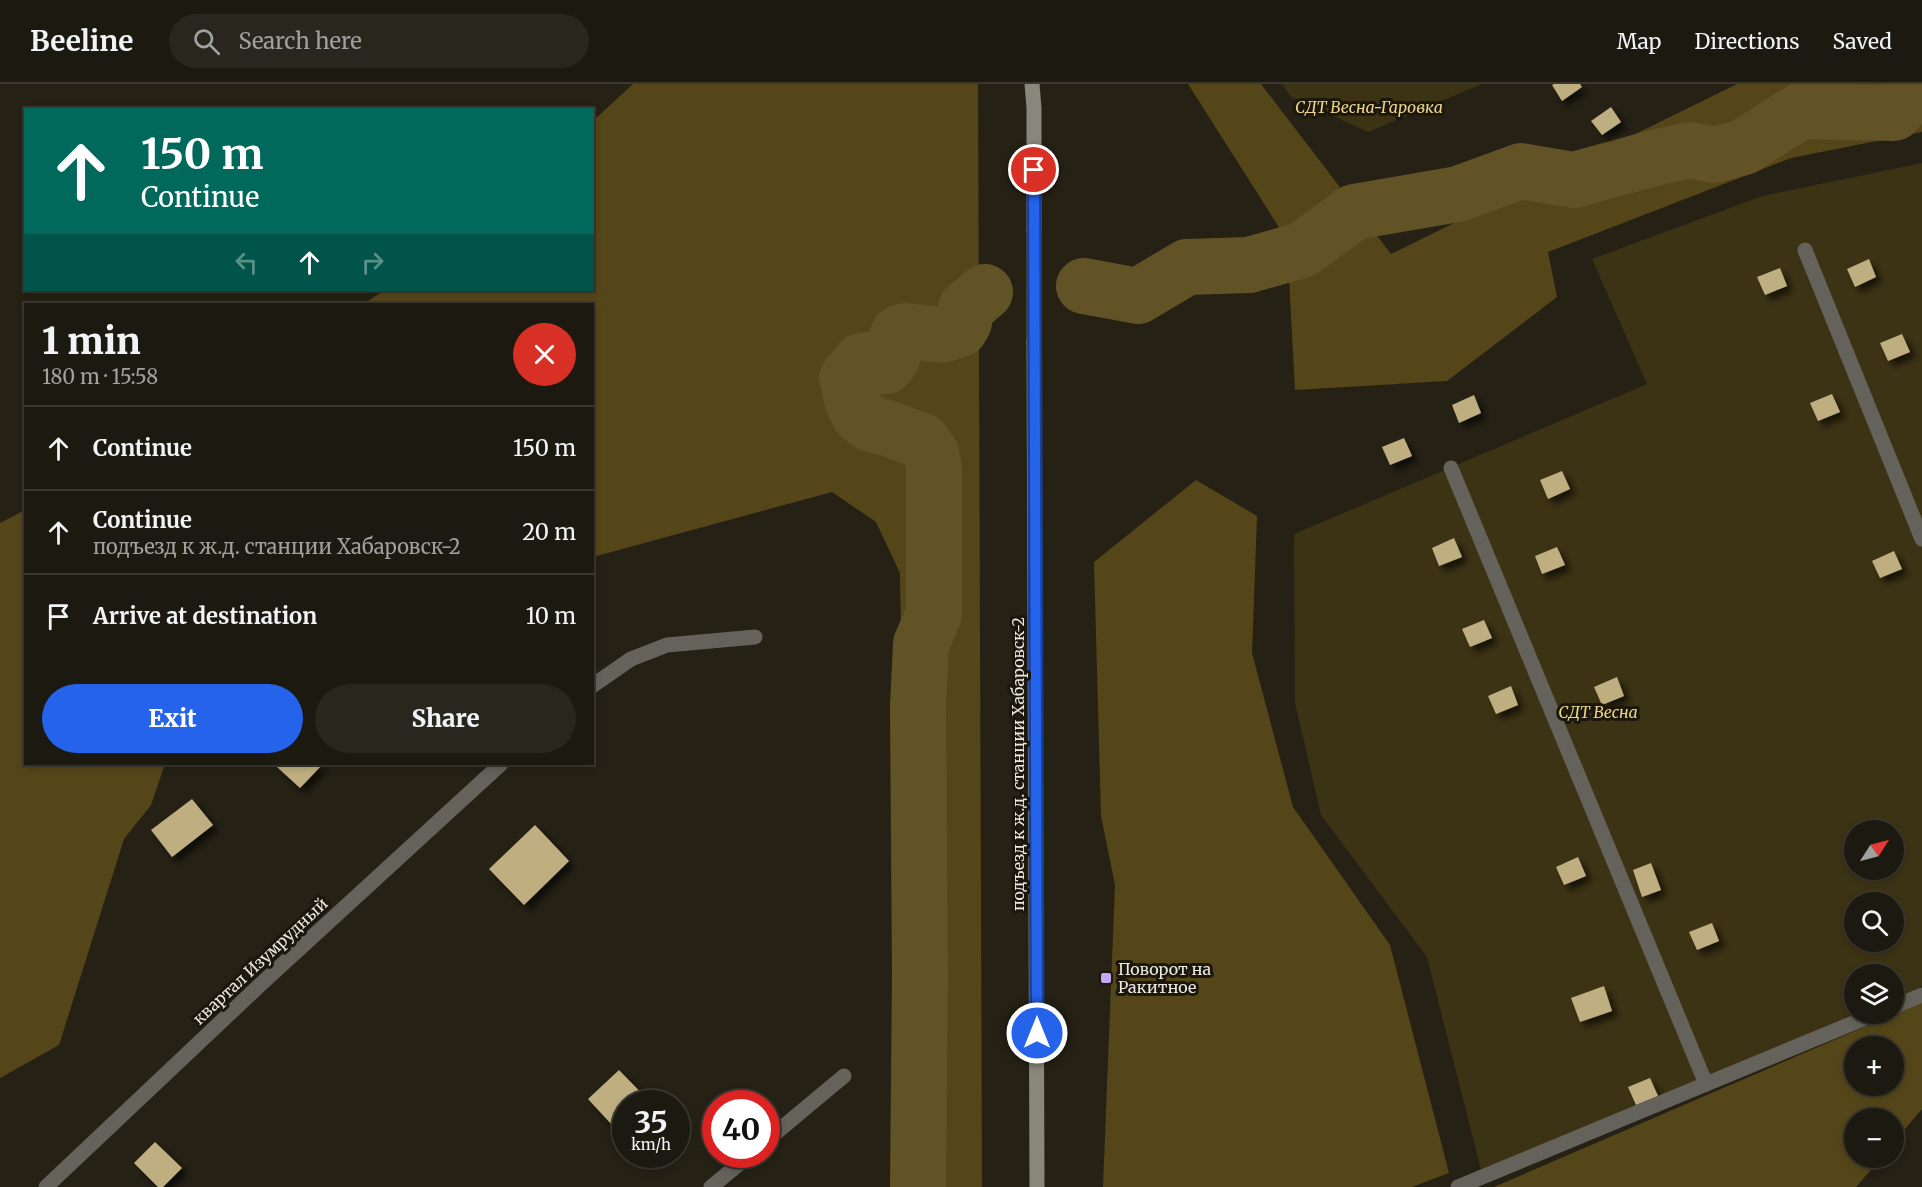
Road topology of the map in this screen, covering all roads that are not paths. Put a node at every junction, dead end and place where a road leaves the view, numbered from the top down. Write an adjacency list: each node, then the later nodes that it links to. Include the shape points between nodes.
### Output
1 (1032, 84): 17 (street, подъезд к ж.д. станции Хабаровск-2)
2 (1805, 250): 4 (street)
3 (1450, 468): 12 (street)
4 (1922, 539)
5 (754, 637): 6 (street, via 667,645 631,659)
6 (594, 685)
7 (500, 765): 15 (street, квартал Изумрудный)
8 (1922, 995): 9 (street)
9 (1904, 1002)
10 (1851, 1024): 12 (street)
11 (844, 1076): 13 (street)
12 (1706, 1084): 18 (street)
13 (780, 1129)
14 (734, 1168): 16 (street)
15 (46, 1187)
16 (711, 1187)
17 (1037, 1187)
18 (1458, 1187)

